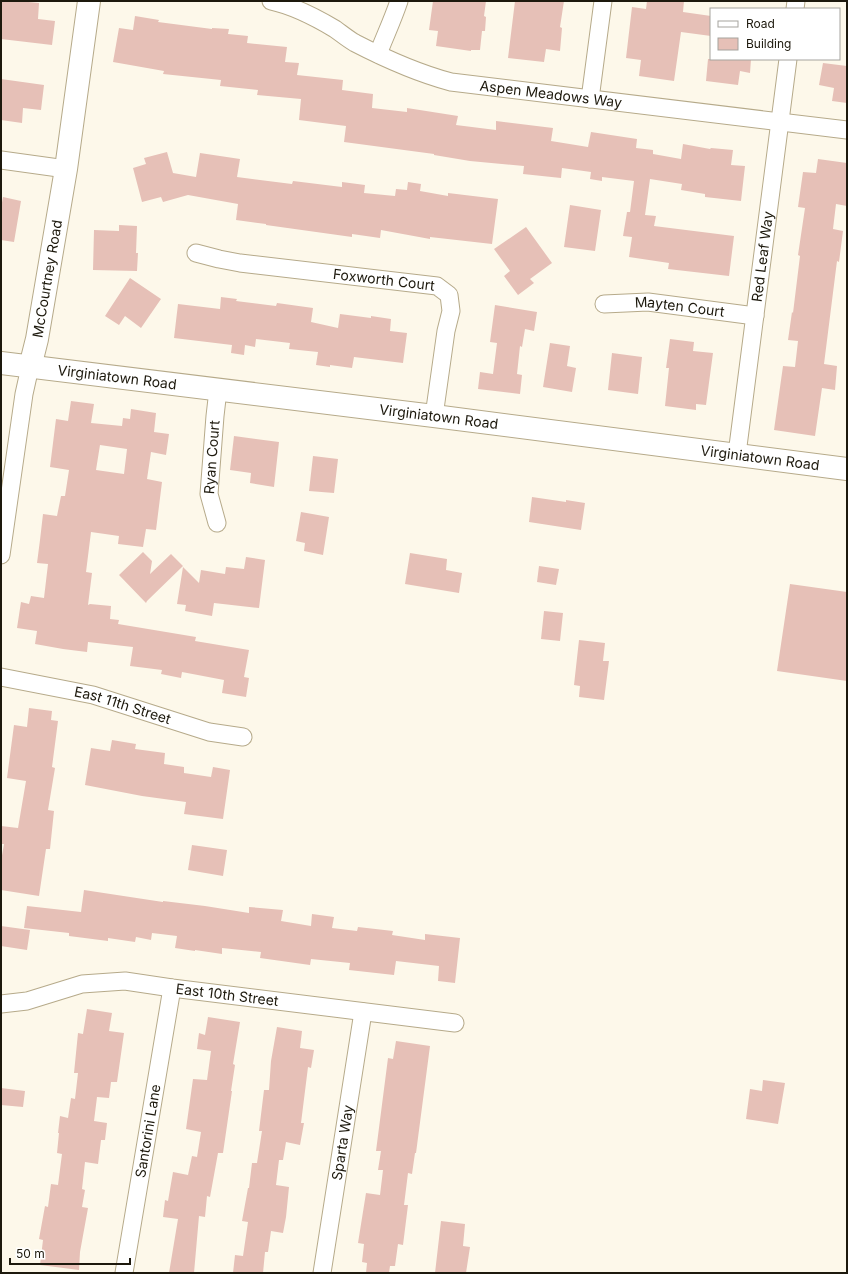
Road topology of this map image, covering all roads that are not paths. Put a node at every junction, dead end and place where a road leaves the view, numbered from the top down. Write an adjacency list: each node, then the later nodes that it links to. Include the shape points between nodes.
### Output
1 (89, 1): 11 (street, McCourtney Road)
2 (271, 1): 5 (street, Aspen Meadows Way, via 305,13)
3 (399, 1): 5 (street)
4 (603, 1): 7 (street)
5 (378, 54): 7 (street, Aspen Meadows Way, via 427,76 451,82)
6 (788, 60): 8 (street, Red Leaf Way)
7 (590, 98): 8 (street, Aspen Meadows Way)
8 (780, 122): 9 (street, Aspen Meadows Way); 14 (street, Red Leaf Way)
9 (847, 130)
10 (1, 160): 11 (street)
11 (66, 169): 16 (street, McCourtney Road, via 37,339)
12 (196, 253): 18 (street, Foxworth Court, via 240,263 437,286 449,295 451,311)
13 (604, 304): 14 (street, Mayten Court, via 648,302)
14 (755, 316): 19 (street, Red Leaf Way)
15 (1, 363): 16 (street, Virginiatown Road)
16 (30, 366): 17 (street, Virginiatown Road); 22 (street, McCourtney Road)
17 (218, 390): 18 (street, Virginiatown Road); 21 (street, Ryan Court, via 209,494)
18 (434, 416): 19 (street, Virginiatown Road)
19 (737, 454): 20 (street, Virginiatown Road)
20 (847, 469)
21 (217, 523)
22 (1, 555)
23 (1, 677): 24 (street, East 11th Street, via 93,694 210,732)
24 (243, 738)
25 (172, 988): 26 (street, East 10th Street, via 125,981 82,984 28,1001); 27 (street, East 10th Street); 29 (street, Santorini Lane)
26 (1, 1004)
27 (363, 1012): 28 (street, East 10th Street); 30 (street, Sparta Way)
28 (455, 1023)
29 (124, 1273)
30 (322, 1273)

